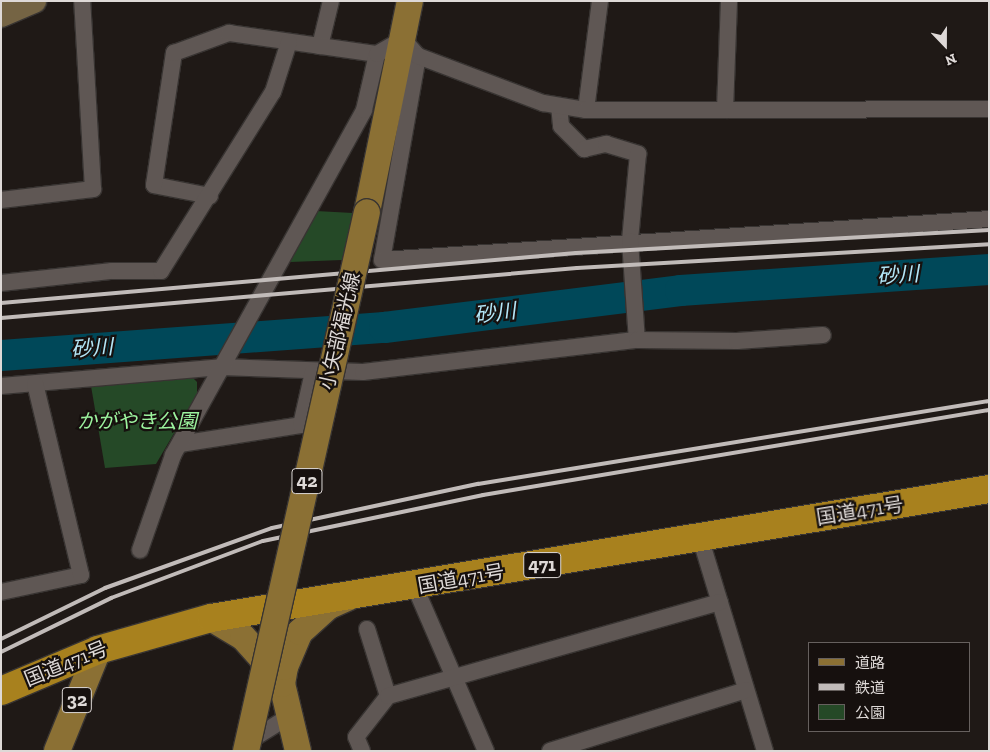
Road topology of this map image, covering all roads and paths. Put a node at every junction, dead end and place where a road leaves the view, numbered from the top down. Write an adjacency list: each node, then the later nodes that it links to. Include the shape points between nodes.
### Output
1 (34, 1): 7 (street)
2 (82, 1): 17 (street, via 93,189)
3 (331, 1): 9 (street)
4 (410, 1): 10 (main road, 小矢部福光線 / 42)
5 (600, 1): 14 (street)
6 (729, 1): 15 (street)
7 (1, 15)
8 (289, 42): 9 (street); 16 (street, via 273,92); 16 (street, via 230,33 174,53 154,185)
9 (320, 46): 11 (street)
10 (410, 48): 11 (street); 12 (street); 19 (street, via 382,260); 46 (main road, 小矢部福光線 / 42, bridge, via 367,212)
11 (377, 54): 23 (street, via 364,110)
12 (559, 106): 14 (street); 19 (street, via 561,126 584,149 606,144 638,154)
13 (989, 109): 15 (street)
14 (586, 110): 15 (street)
15 (725, 110)
16 (210, 196): 20 (street, via 161,271)
17 (1, 200)
18 (989, 219): 19 (street)
19 (630, 241): 22 (street)
20 (1, 283)
21 (823, 335): 22 (street, via 737,341)
22 (637, 340): 24 (street, via 363,372)
23 (221, 366): 24 (street); 25 (street); 27 (street)
24 (313, 372): 27 (street, via 301,425)
25 (35, 383): 26 (street); 32 (street, via 81,575)
26 (1, 386)
27 (180, 444): 30 (street)
28 (989, 489): 29 (highway, 国道471号 / 471)
29 (700, 537): 31 (highway, 国道471号 / 471); 34 (street)
30 (140, 550)
31 (415, 587): 33 (highway, 国道471号 / 471); 38 (street)
32 (1, 592)
33 (352, 596): 35 (highway, 国道471号 / 471); 39 (main road, via 330,606 300,632)
34 (720, 602): 38 (street); 40 (street)
35 (212, 618): 37 (highway, 国道471号 / 471); 39 (main road, via 229,626 258,650)
36 (367, 629): 42 (street)
37 (98, 650): 41 (highway, 国道471号 / 471); 44 (main road, 32)
38 (452, 677): 42 (street); 49 (street)
39 (282, 684): 43 (main road)
40 (746, 690): 50 (street); 51 (street)
41 (1, 691)
42 (388, 696): 48 (street, via 356,737)
43 (288, 717): 45 (street); 47 (main road)
44 (57, 751)
45 (234, 751)
46 (246, 751)
47 (298, 751)
48 (362, 751)
49 (486, 751)
50 (550, 751)
51 (765, 751)

